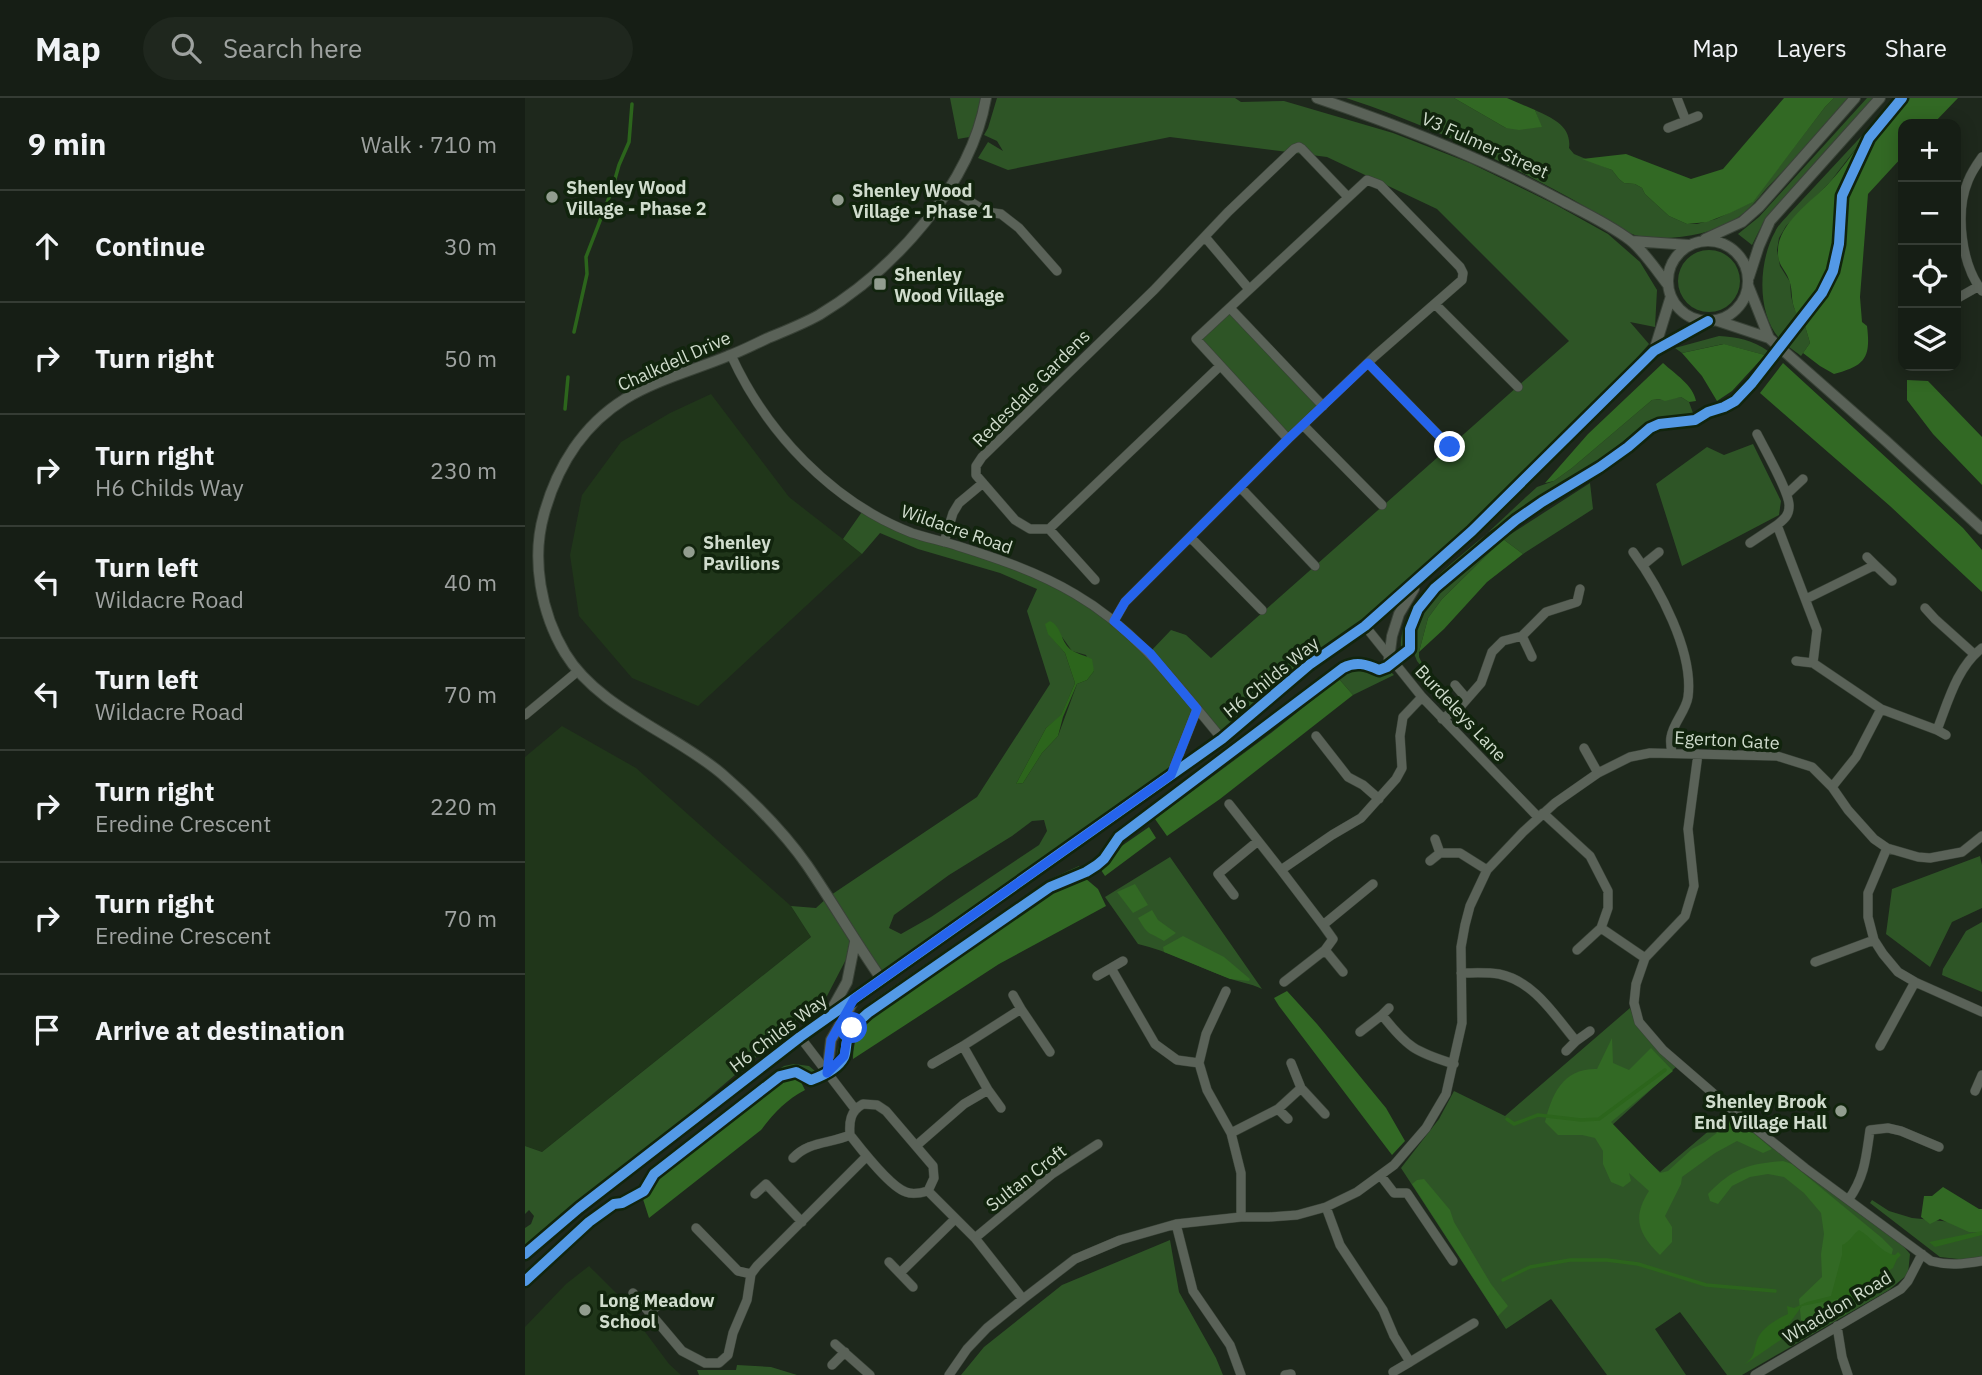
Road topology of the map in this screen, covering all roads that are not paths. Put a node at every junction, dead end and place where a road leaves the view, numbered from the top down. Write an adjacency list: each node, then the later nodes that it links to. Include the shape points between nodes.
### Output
1 (986, 98): 10 (street, Chalkdell Drive, via 979,129)
2 (1317, 98): 14 (street, V3 Fulmer Street, via 1436,140 1525,181)
3 (1677, 98): 7 (street)
4 (1854, 98): 15 (street, via 1759,207 1742,222)
5 (1880, 98): 18 (street, via 1770,221)
6 (1699, 116): 7 (street)
7 (1686, 121): 8 (street)
8 (1668, 128)
9 (1982, 157): 12 (street, via 1968,181)
10 (950, 189): 17 (street, via 1020,228); 28 (street, Chalkdell Drive, via 897,254 845,298 817,316)
11 (1347, 196): 13 (street, via 1299,147); 19 (street); 23 (street, via 1367,180 1380,185 1460,267 1462,280)
12 (1961, 214)
13 (1205, 237): 19 (street); 38 (street, Redesdale Gardens, via 982,457 976,475)
14 (1632, 241): 15 (street, V3 Fulmer Street); 21 (street, V3 Fulmer Street)
15 (1694, 244): 18 (street, via 1711,241 1733,250 1741,258); 21 (street, via 1670,266)
16 (1961, 245): 20 (street)
17 (1057, 271)
18 (1748, 283): 25 (street, via 1737,308); 26 (street)
19 (1249, 289): 24 (street)
20 (1980, 289): 22 (street)
21 (1669, 290): 25 (street, via 1686,314); 27 (street, H6 Childs Way)
22 (1961, 297)
23 (1434, 304): 29 (street); 31 (street)
24 (1230, 308): 30 (street, via 1196,339); 32 (street)
25 (1712, 320): 26 (street); 27 (street, H6 Childs Way)
26 (1769, 338): 44 (street)
27 (1654, 351): 54 (street, H6 Childs Way)
28 (731, 355): 46 (street, Wildacre Road, via 763,411 811,468 874,515); 69 (street, Chalkdell Drive, via 625,399 582,435 561,468 551,489 538,551 549,619)
29 (1368, 363): 32 (street); 36 (street)
30 (1220, 366): 35 (street); 43 (street)
31 (1518, 387)
32 (1323, 406): 33 (street)
33 (1303, 425): 35 (street); 41 (street)
34 (1757, 433): 40 (street)
35 (1288, 439): 39 (street)
36 (1450, 447)
37 (1803, 480): 40 (street)
38 (983, 484): 43 (street, via 1015,520 1030,529); 46 (street, via 959,503)
39 (1240, 487): 45 (street); 53 (street)
40 (1788, 493): 42 (street, via 1790,506)
41 (1383, 505)
42 (1777, 525): 47 (street); 58 (street)
43 (1049, 529): 55 (street)
44 (1982, 530)
45 (1189, 537): 60 (street); 61 (street, via 1125,602)
46 (944, 542): 61 (street, Wildacre Road, via 1047,578)
47 (1750, 543)
48 (1633, 552): 51 (street)
49 (1659, 552): 51 (street)
50 (1867, 557): 52 (street)
51 (1643, 565): 82 (street, via 1682,646 1688,683 1688,700 1671,734)
52 (1875, 565): 56 (street); 58 (street)
53 (1315, 566)
54 (1421, 578): 62 (street, H6 Childs Way); 66 (street, via 1399,614)
55 (1095, 580)
56 (1892, 581)
57 (1580, 589): 63 (street, via 1577,602 1546,612)
58 (1806, 599): 68 (street, via 1817,630)
59 (1925, 608): 64 (street)
60 (1262, 610)
61 (1114, 621): 73 (street, Wildacre Road, via 1150,653)
62 (1365, 626): 66 (street, Burdeleys Lane); 80 (street, H6 Childs Way, via 1309,665)
63 (1522, 636): 65 (street); 72 (street, via 1503,641 1492,652 1481,684)
64 (1978, 651): 77 (street, via 1959,675)
65 (1532, 657)
66 (1389, 659): 71 (street, Burdeleys Lane)
67 (1796, 661): 68 (street)
68 (1813, 663): 74 (street)
69 (578, 671): 75 (street); 105 (street, Chalkdell Drive, via 613,703 719,772 762,811 805,863)
70 (1455, 685): 72 (street)
71 (1422, 698): 76 (street, Burdeleys Lane); 89 (street, via 1403,717 1402,768)
72 (1467, 699): 76 (street)
73 (1197, 709): 80 (street, Wildacre Road); 87 (street)
74 (1881, 709): 77 (street); 88 (street, via 1856,757)
75 (525, 715)
76 (1442, 719): 91 (street, Burdeleys Lane)
77 (1937, 730): 78 (street)
78 (1946, 735)
79 (1316, 736): 84 (street)
80 (1222, 739): 87 (street, H6 Childs Way)
81 (1584, 748): 86 (street)
82 (1672, 753): 83 (street, Egerton Gate); 86 (street, Egerton Gate, via 1641,754)
83 (1698, 754): 88 (street, Egerton Gate, via 1777,756 1812,767); 108 (street, via 1688,829 1694,886 1685,916)
84 (1332, 758): 85 (street); 89 (street, via 1348,777)
85 (1323, 766)
86 (1598, 773): 91 (street, Egerton Gate)
87 (1171, 775): 115 (street, H6 Childs Way)
88 (1832, 787): 95 (street, Egerton Gate, via 1863,827)
89 (1379, 799): 98 (street, via 1361,818)
90 (1229, 804): 94 (street)
91 (1541, 815): 99 (street, Egerton Gate); 103 (street, Burdeleys Lane, via 1590,856 1608,891)
92 (1982, 836): 95 (street, Egerton Gate, via 1962,852 1930,858)
93 (1435, 839): 96 (street)
94 (1258, 841): 98 (street); 101 (street, via 1218,874)
95 (1887, 848): 104 (street, via 1868,893)
96 (1440, 853): 97 (street); 99 (street, via 1460,853)
97 (1430, 861)
98 (1281, 870): 102 (street)
99 (1487, 870): 113 (street, Egerton Gate, via 1465,925)
100 (1373, 884): 102 (street)
101 (1234, 895)
102 (1323, 925): 106 (street, via 1333,939)
103 (1601, 928): 107 (street); 108 (street)
104 (1874, 940): 110 (street); 117 (street, via 1898,972)
105 (855, 942): 115 (street, Chalkdell Drive); 125 (street, via 847,982)
106 (1325, 950): 112 (street); 116 (street)
107 (1577, 950)
108 (1645, 958): 158 (street, via 1634,1003 1639,1022 1663,1051)
109 (1123, 961): 111 (street)
110 (1815, 962)
111 (1111, 968): 114 (street); 135 (street, via 1155,1044 1177,1060)
112 (1343, 972)
113 (1461, 973): 129 (street, via 1498,974 1519,981); 137 (street, Egerton Gate, via 1462,1023)
114 (1097, 976)
115 (882, 980): 120 (street, H6 Childs Way)
116 (1284, 982)
117 (1915, 982): 123 (street); 131 (street)
118 (1226, 991): 135 (street, via 1206,1034)
119 (1013, 995): 122 (street)
120 (854, 999): 125 (street, H6 Childs Way); 138 (street, via 831,1040)
121 (1389, 1008): 124 (street)
122 (1021, 1009): 130 (street); 133 (street)
123 (1982, 1012)
124 (1382, 1015): 127 (street); 137 (street, via 1401,1039 1421,1053)
125 (826, 1018): 128 (street, H6 Childs Way)
126 (1590, 1031): 129 (street)
127 (1360, 1032)
128 (800, 1037): 138 (street); 166 (street, H6 Childs Way)
129 (1576, 1041): 132 (street)
130 (963, 1046): 134 (street); 141 (street)
131 (1880, 1046)
132 (1566, 1051)
133 (1050, 1052)
134 (932, 1063)
135 (1199, 1063): 148 (street, via 1207,1090)
136 (1291, 1063): 140 (street)
137 (1454, 1064): 155 (street, Egerton Gate, via 1446,1094 1426,1128)
138 (827, 1073): 143 (street)
139 (1982, 1075): 142 (street)
140 (1301, 1088): 145 (street); 146 (street)
141 (988, 1090): 144 (street); 151 (street, via 964,1104)
142 (1975, 1091)
143 (855, 1108): 149 (street, via 849,1121); 151 (street, via 877,1105)
144 (1001, 1108)
145 (1278, 1109): 147 (street); 148 (street)
146 (1325, 1114)
147 (1288, 1119)
148 (1231, 1133): 160 (street, via 1241,1173)
149 (850, 1135): 153 (street); 154 (street, via 801,1149)
150 (1098, 1144): 165 (street, Sultan Croft, via 1052,1174)
151 (917, 1145): 156 (street, via 933,1166)
152 (1939, 1146): 158 (street, via 1901,1131 1870,1130 1864,1171)
153 (867, 1156): 156 (street, via 906,1193); 162 (street)
154 (793, 1158)
155 (1381, 1176): 159 (street, Egerton Gate); 168 (street, via 1394,1193 1407,1193)
156 (928, 1191): 161 (street)
157 (755, 1194): 162 (street, via 768,1182)
158 (1849, 1199): 167 (street)
159 (1326, 1207): 160 (street, Egerton Gate, via 1297,1215); 182 (street, via 1340,1245 1383,1310)
160 (1241, 1217): 163 (street, Egerton Gate)
161 (955, 1219): 165 (street); 171 (street)
162 (801, 1222): 172 (street)
163 (1176, 1224): 175 (street, Egerton Gate, via 1075,1259); 187 (street, via 1193,1291 1230,1345)
164 (696, 1228): 172 (street, via 739,1271)
165 (975, 1238): 175 (street)
166 (525, 1254)
167 (1922, 1254): 169 (street, via 1942,1264); 179 (street, Whaddon Road, via 1901,1289)
168 (1453, 1261)
169 (1982, 1261)
170 (889, 1262): 171 (street)
171 (901, 1272): 173 (street)
172 (751, 1274): 177 (street, via 747,1300 727,1355 719,1363 705,1363 682,1351)
173 (913, 1287)
174 (633, 1293): 177 (street)
175 (1023, 1298): 186 (street, Egerton Gate, via 987,1328)
176 (660, 1303): 177 (street)
177 (649, 1313)
178 (1473, 1323): 182 (street)
179 (1837, 1326): 188 (street, Whaddon Road); 189 (street)
180 (835, 1344): 181 (street)
181 (845, 1352): 183 (street); 185 (street)
182 (1410, 1362): 184 (street)
183 (832, 1365)
184 (1393, 1372)
185 (870, 1375)
186 (949, 1375)
187 (1241, 1375)
188 (1755, 1375)
189 (1848, 1375)

